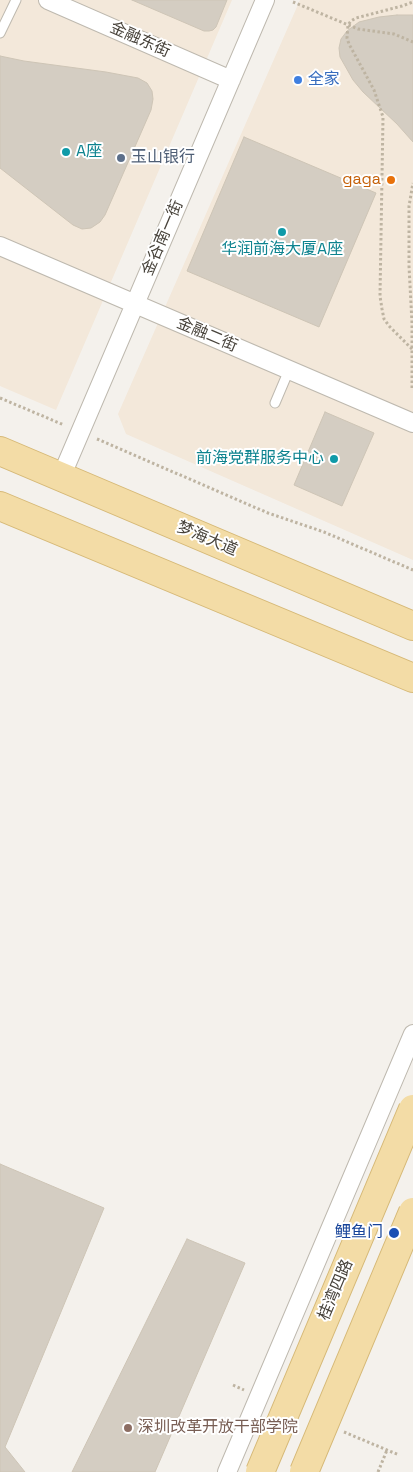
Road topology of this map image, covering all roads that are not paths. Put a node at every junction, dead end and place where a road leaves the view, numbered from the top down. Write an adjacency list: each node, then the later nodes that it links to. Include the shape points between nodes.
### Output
1 (16, 0): 4 (lane)
2 (48, 0): 5 (street, 金融东街)
3 (265, 0): 5 (street, 金谷南一街)
4 (0, 33)
5 (231, 80): 7 (street, 金谷南一街)
6 (0, 246): 7 (street, 金融二街)
7 (135, 304): 8 (street, 金融二街); 12 (street, 金谷南一街)
8 (289, 370): 9 (lane); 10 (street, 金融二街)
9 (275, 403)
10 (413, 424)
11 (0, 451): 12 (main road, 梦海大道)
12 (61, 477): 14 (main road, 梦海大道)
13 (0, 506): 15 (main road)
14 (413, 626)
15 (413, 678)
16 (413, 1034): 19 (street)
17 (413, 1109): 20 (main road, 桂湾四路, bridge)
18 (413, 1212): 21 (main road, bridge)
19 (227, 1472)
20 (260, 1472)
21 (304, 1472)

